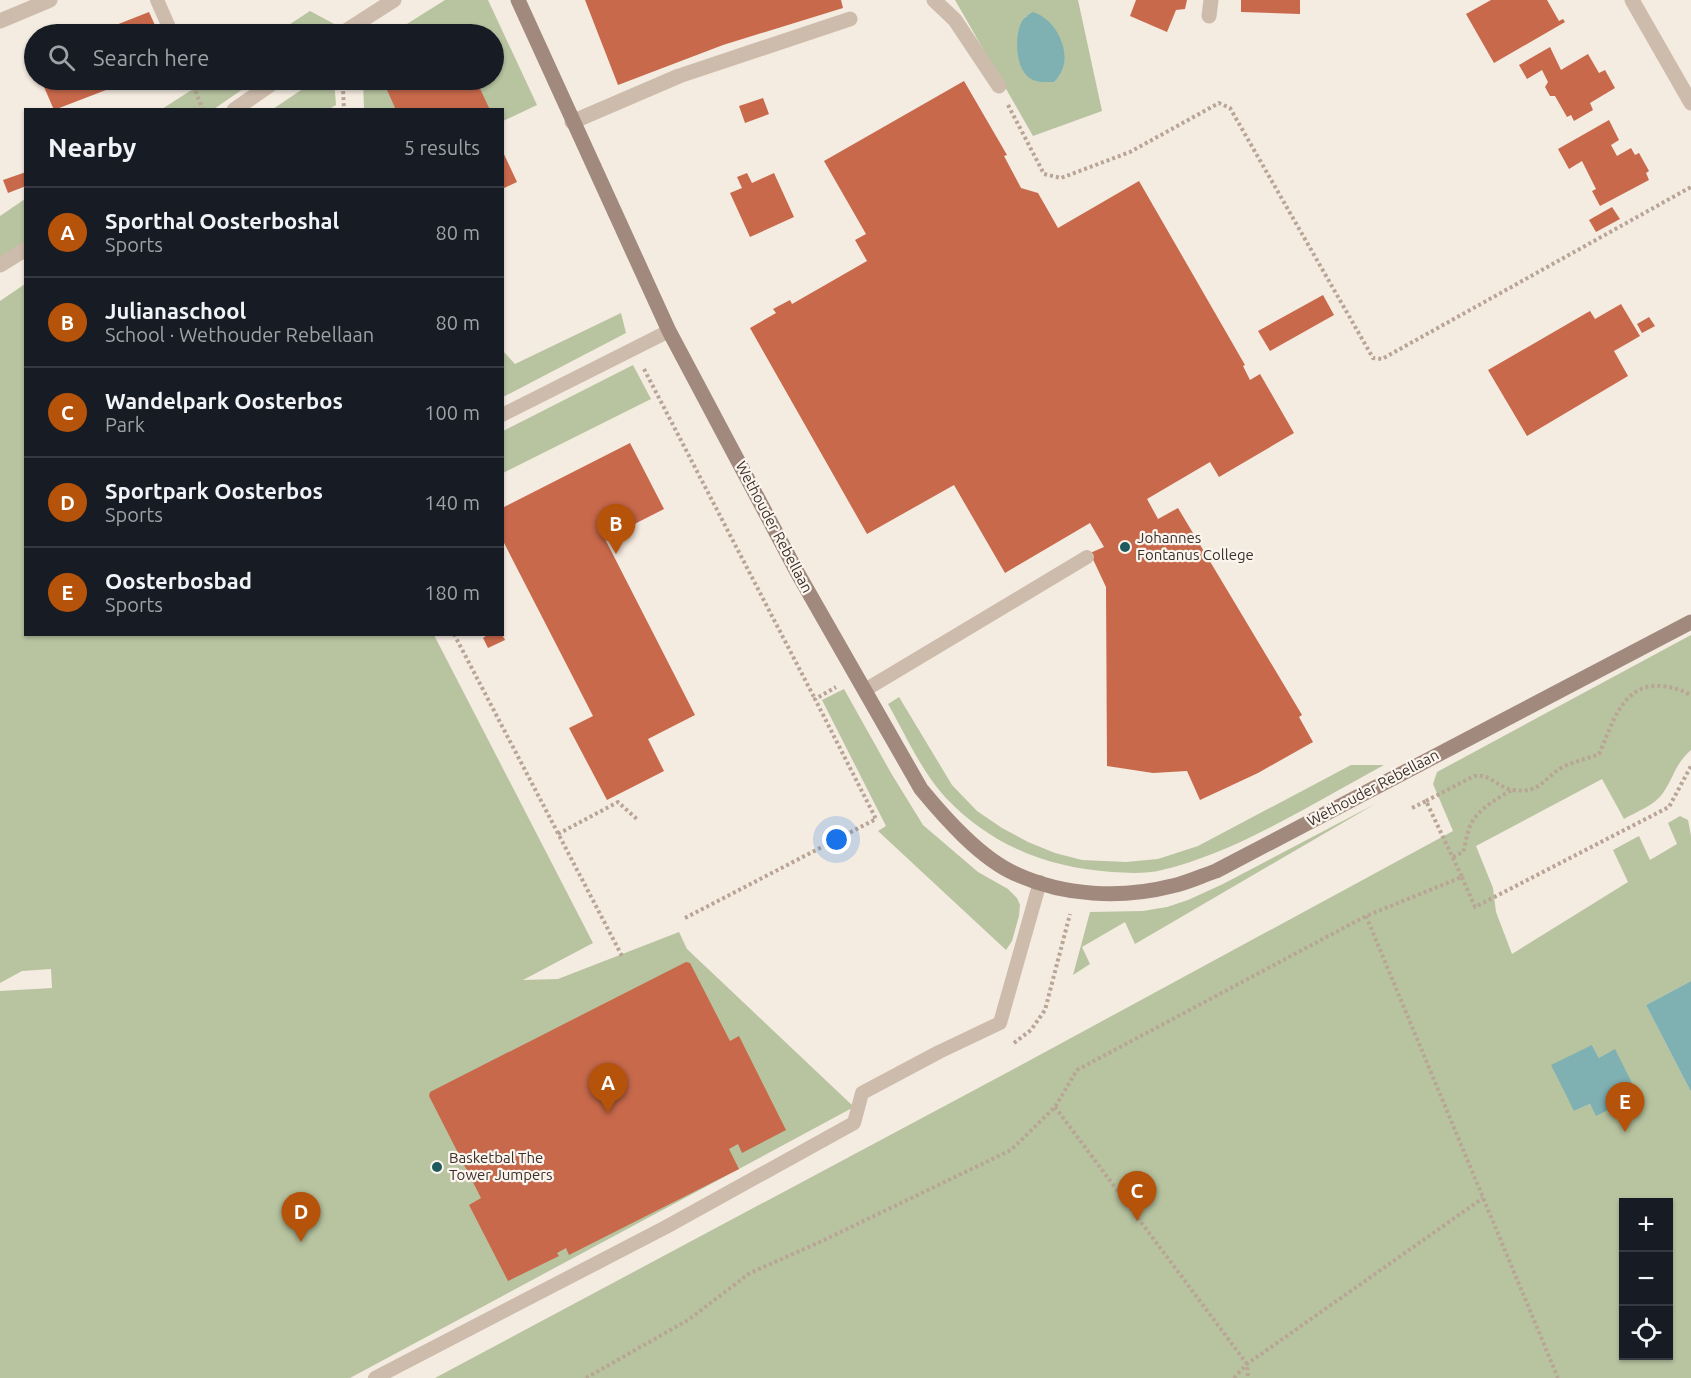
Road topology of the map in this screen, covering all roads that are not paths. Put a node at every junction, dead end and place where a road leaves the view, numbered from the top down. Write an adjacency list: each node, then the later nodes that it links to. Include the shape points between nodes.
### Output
1 (50, 0): 10 (street)
2 (157, 0): 11 (lane)
3 (394, 0): 12 (street)
4 (518, 0): 17 (street, Wethouder Rebellaan)
5 (934, 0): 13 (street, via 955,20)
6 (1211, 0): 8 (street)
7 (1632, 0): 15 (street)
8 (1209, 16)
9 (850, 19): 17 (street, via 680,76)
10 (0, 21)
11 (168, 24)
12 (357, 24)
13 (999, 86)
14 (262, 90): 16 (street)
15 (1691, 103)
16 (237, 108)
17 (572, 122): 20 (street, Wethouder Rebellaan)
18 (24, 250): 19 (street)
19 (0, 266)
20 (669, 331): 21 (lane); 24 (street, Wethouder Rebellaan, via 797,572)
21 (504, 414)
22 (1088, 557): 24 (lane)
23 (1691, 622): 25 (street, Wethouder Rebellaan, via 1216,871 1173,886 1127,893 1075,892)
24 (865, 690): 25 (street, Wethouder Rebellaan, via 921,789 946,820 1014,874)
25 (1040, 882): 26 (lane, via 1000,1023 862,1092 854,1123 666,1227)
26 (375, 1378)

